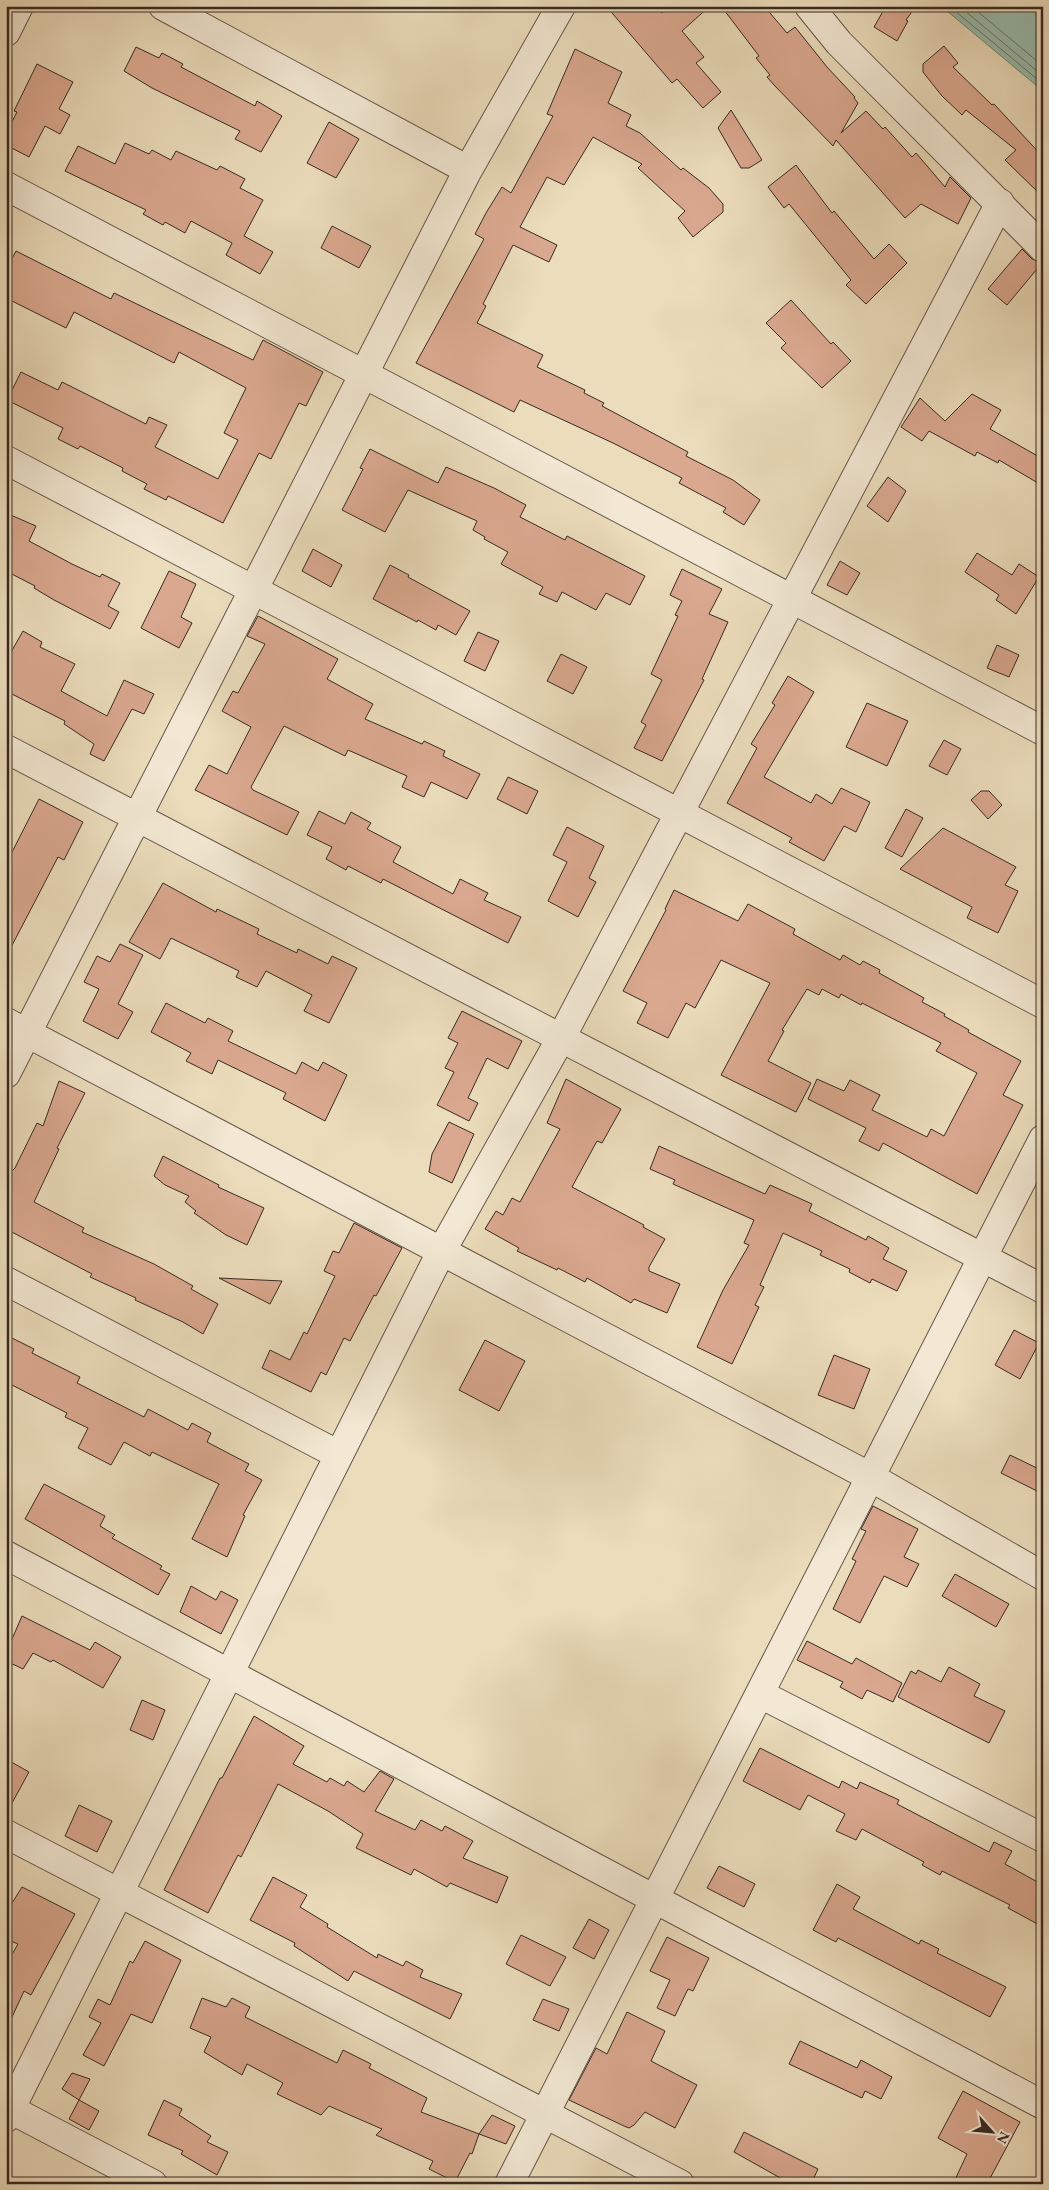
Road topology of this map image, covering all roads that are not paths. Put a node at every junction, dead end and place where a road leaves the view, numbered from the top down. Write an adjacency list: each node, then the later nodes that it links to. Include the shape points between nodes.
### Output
1 (19, 6): 5 (street)
2 (163, 6): 6 (street)
3 (561, 6): 6 (street)
4 (809, 6): 8 (street, via 839,43)
5 (6, 32)
6 (468, 170): 10 (street)
7 (6, 186): 10 (street)
8 (1000, 203): 9 (street); 13 (street)
9 (1043, 248)
10 (364, 374): 12 (street); 13 (street)
11 (6, 460): 12 (street)
12 (254, 590): 16 (street); 17 (street)
13 (791, 598): 14 (street); 16 (street)
14 (1043, 731)
15 (6, 749): 17 (street)
16 (678, 813): 18 (street); 20 (street)
17 (137, 817): 19 (street); 20 (street)
18 (1043, 1004)
19 (17, 1028): 21 (street); 23 (street)
20 (561, 1038): 23 (street); 24 (street)
21 (6, 1074)
22 (1043, 1139): 24 (street)
23 (442, 1252): 27 (street); 28 (street)
24 (983, 1257): 26 (street); 28 (street)
25 (6, 1281): 27 (street)
26 (1043, 1289)
27 (339, 1455): 31 (street)
28 (870, 1477): 30 (street); 32 (street)
29 (6, 1555): 31 (street)
30 (1043, 1576)
31 (229, 1674): 35 (street); 36 (street)
32 (760, 1694): 34 (street); 36 (street)
33 (6, 1834): 35 (street)
34 (1043, 1838)
35 (119, 1893): 38 (street); 39 (street)
36 (654, 1899): 37 (street); 39 (street)
37 (1043, 2105)
38 (8, 2111): 40 (street)
39 (545, 2113): 41 (street); 42 (street)
40 (152, 2184)
41 (509, 2184)
42 (680, 2184)

